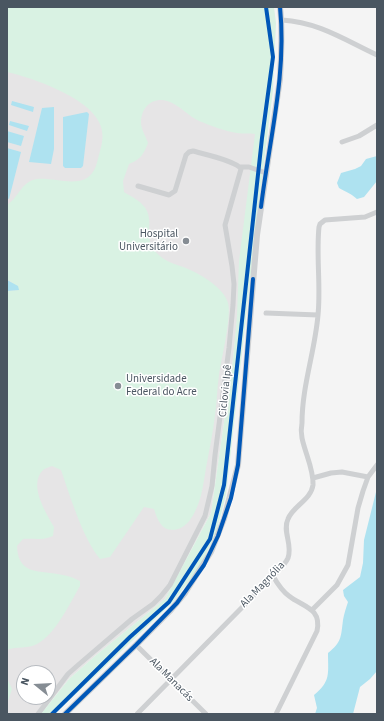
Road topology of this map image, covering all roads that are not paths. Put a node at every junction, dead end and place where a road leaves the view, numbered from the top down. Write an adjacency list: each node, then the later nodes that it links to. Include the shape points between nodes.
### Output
1 (280, 7): 2 (street)
2 (282, 20): 3 (street, via 318,27); 7 (street, via 280,79)
3 (377, 55)
4 (377, 125): 5 (street, via 359,136)
5 (342, 142)
6 (240, 167): 7 (street, via 249,167); 8 (street, via 193,151 186,155 172,194); 19 (street, via 225,225 234,284 233,305 212,486 205,516 170,585 161,596 68,674)
7 (266, 173): 17 (street, via 257,235 238,465 231,498 211,552 196,577 170,611)
8 (138, 186)
9 (377, 212): 11 (street, Ala Magnólia, via 365,217 325,220 320,224)
10 (266, 313): 11 (street)
11 (318, 315): 14 (street, Ala Magnólia, via 302,418 302,437)
12 (377, 465): 13 (street)
13 (368, 477): 14 (street, via 342,472); 16 (street, via 358,508 348,565 337,585)
14 (313, 478): 15 (street, Ala Magnólia, via 313,487 308,497 288,519 286,525 290,550 286,561)
15 (273, 576): 16 (street, via 287,595); 18 (street, Ala Magnólia)
16 (312, 610): 23 (street, via 318,620 317,631)
17 (136, 645): 18 (street, Ala Manacás); 20 (street)
18 (171, 679): 21 (street, Ala Magnólia); 22 (street, Ala Manacás)
19 (38, 714)
20 (65, 714)
21 (137, 714)
22 (206, 714)
23 (276, 714)

